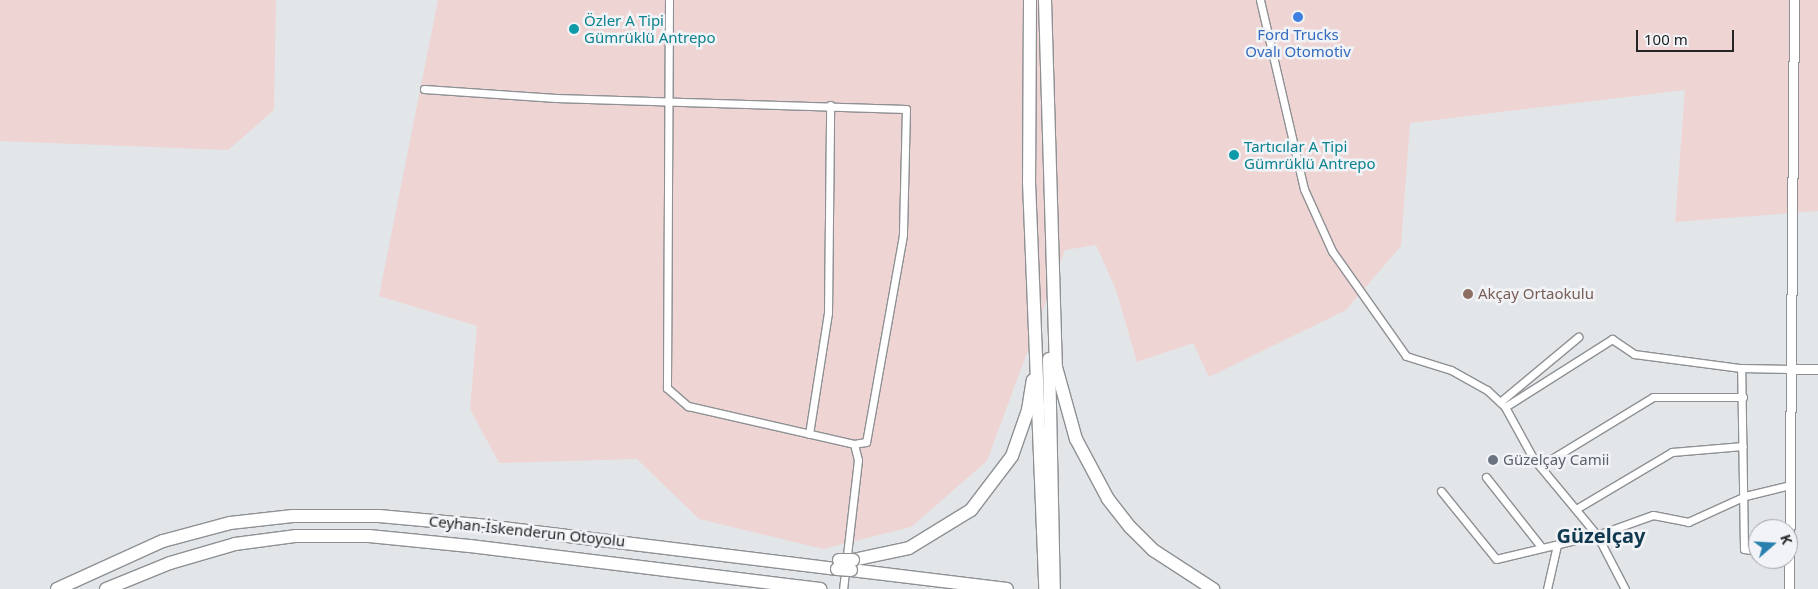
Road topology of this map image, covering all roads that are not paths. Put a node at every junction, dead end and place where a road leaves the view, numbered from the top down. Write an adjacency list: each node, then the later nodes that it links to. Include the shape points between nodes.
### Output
1 (669, 0): 7 (street)
2 (1030, 0): 10 (highway, via 1029,182)
3 (1045, 0): 9 (highway)
4 (1260, 0): 16 (street, via 1304,189 1332,251 1406,356 1451,370)
5 (1794, 0): 13 (street)
6 (424, 89): 7 (street, via 556,98)
7 (670, 100): 8 (street); 17 (street, via 667,388 688,406)
8 (830, 105): 17 (street, via 828,313); 18 (street, via 899,106 908,116 903,235 866,442)
9 (1052, 189): 39 (highway, via 1047,253); 40 (highway, via 1056,367 1076,439 1108,499 1130,527 1154,550)
10 (1036, 297): 31 (highway, via 1028,410 1000,476 971,510 934,536); 38 (highway)
11 (1578, 337): 16 (street)
12 (1741, 368): 13 (street); 15 (street); 16 (street, via 1634,354 1612,339)
13 (1791, 369): 14 (street); 22 (street)
14 (1818, 369)
15 (1743, 397): 19 (street); 20 (street, via 1653,397)
16 (1503, 405): 20 (street)
17 (809, 434): 18 (street)
18 (854, 444): 36 (street, via 858,460)
19 (1743, 446): 24 (street); 25 (street, via 1672,452)
20 (1540, 466): 25 (street)
21 (1486, 477): 29 (street)
22 (1790, 485): 24 (street); 26 (street)
23 (1441, 492): 29 (street, via 1496,559)
24 (1744, 496): 27 (street, via 1688,522 1654,515); 30 (street, via 1744,549)
25 (1576, 510): 27 (street)
26 (1789, 519)
27 (1598, 535): 28 (street); 42 (street)
28 (1557, 545): 29 (street); 41 (street)
29 (1542, 548)
30 (1748, 550)
31 (852, 565): 33 (highway, Ceyhan-İskenderun Otoyolu, bridge, via 379,516 293,516 230,523 163,542); 37 (highway, Ceyhan-İskenderun Otoyolu)
32 (1789, 569): 43 (street)
33 (57, 589)
34 (106, 589): 35 (highway, Ceyhan-İskenderun Otoyolu, via 170,563 235,544 296,536 369,536 452,544)
35 (820, 589)
36 (843, 589)
37 (1007, 589)
38 (1045, 589)
39 (1054, 589)
40 (1213, 589)
41 (1547, 589)
42 (1625, 589)
43 (1789, 589)

